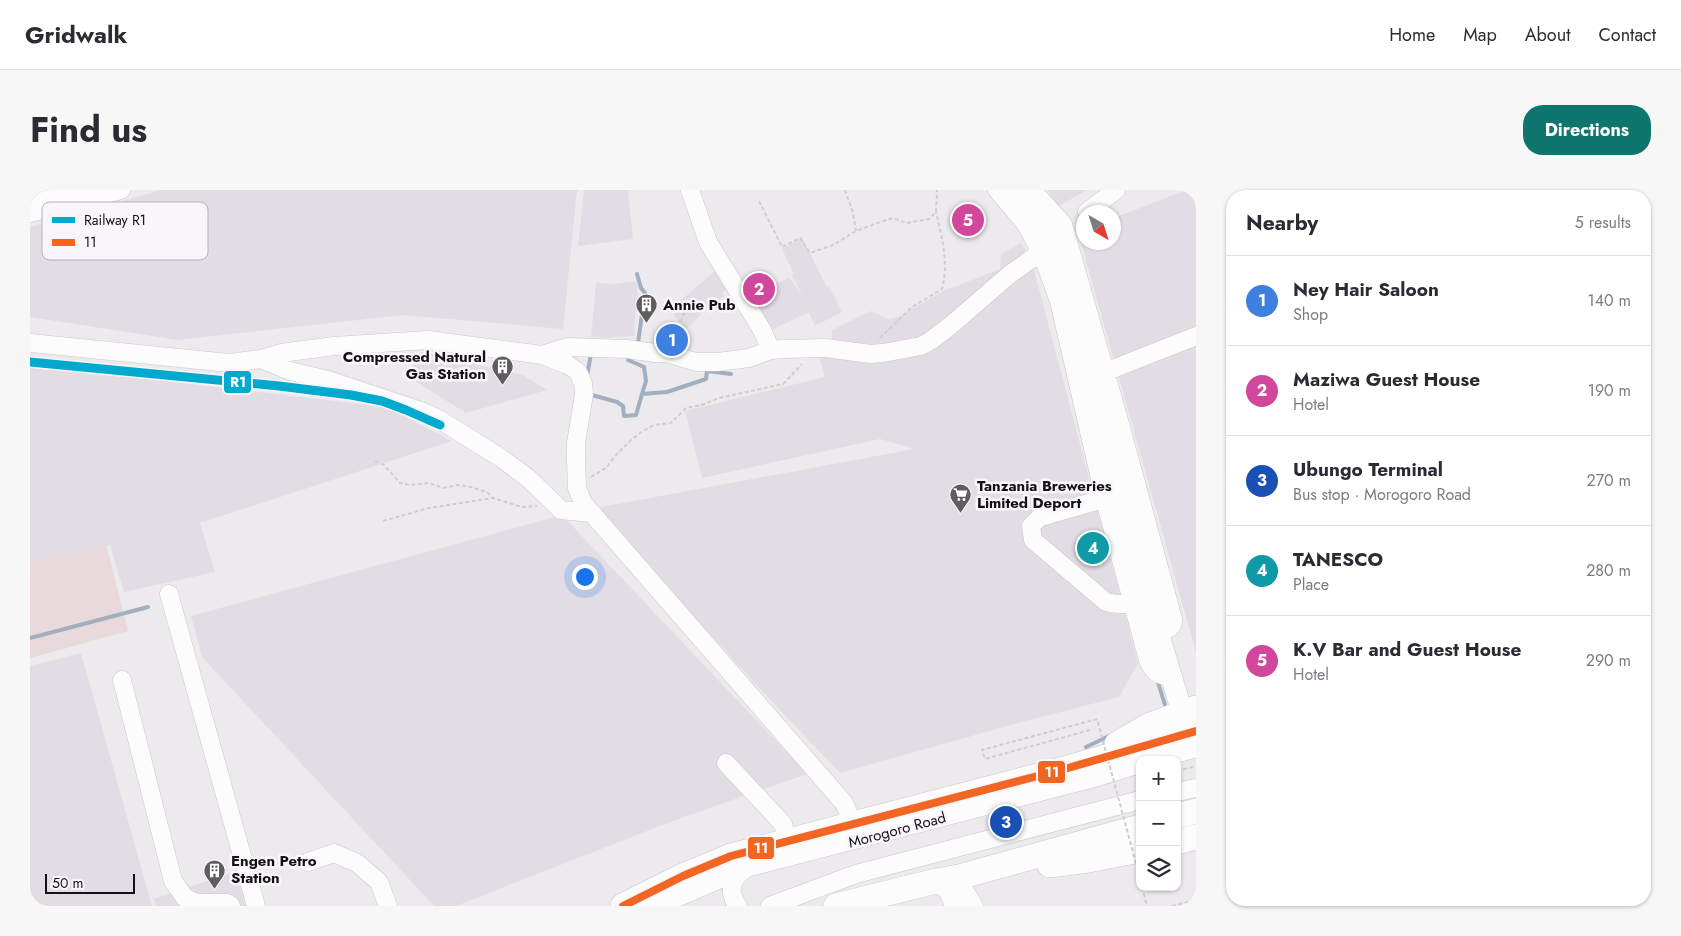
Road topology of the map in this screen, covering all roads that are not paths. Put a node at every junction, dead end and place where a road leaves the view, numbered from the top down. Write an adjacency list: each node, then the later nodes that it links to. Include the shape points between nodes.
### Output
1 (36, 190): 9 (street)
2 (77, 190): 10 (main road)
3 (120, 190): 11 (street)
4 (690, 190): 18 (street, via 708,242)
5 (996, 190): 15 (street, via 1024,223)
6 (1019, 190): 22 (main road, via 1039,218 1061,263)
7 (1032, 190): 14 (street)
8 (1116, 190): 12 (street)
9 (30, 191)
10 (30, 202)
11 (75, 202)
12 (1096, 205)
13 (1076, 222): 14 (street)
14 (1065, 230): 21 (street)
15 (1041, 252): 18 (street, via 950,326 920,346 882,354 826,348); 22 (street)
16 (1196, 336): 21 (street)
17 (30, 343): 20 (street, via 228,363)
18 (771, 350): 19 (street, via 749,358 718,362 696,362 680,356 626,349 567,347)
19 (542, 355): 20 (street, via 428,340 334,346); 23 (street, via 568,365 578,372 583,383 576,443 576,479 579,496)
20 (261, 359): 23 (street, via 421,411 501,458 528,478 561,510)
21 (1105, 372): 26 (street, via 1173,619 1170,628)
22 (1114, 497): 25 (main road); 25 (street, via 1040,517 1031,526 1033,540 1106,602 1121,606)
23 (591, 513): 39 (street, via 844,803)
24 (169, 594): 50 (street)
25 (1141, 601): 26 (main road); 27 (street, via 1152,670)
26 (1158, 632): 27 (main road)
27 (1172, 677): 29 (main road)
28 (122, 680): 49 (street, via 173,880 185,898 196,903 227,903)
29 (1191, 717): 39 (highway, Morogoro Road, via 1148,726 1116,745 1061,770)
30 (1196, 748): 31 (street)
31 (1169, 756)
32 (726, 763): 42 (street, via 783,824)
33 (1136, 765): 46 (street, Morogoro Road)
34 (1196, 788): 35 (street)
35 (1181, 791)
36 (1136, 801): 55 (street, Morogoro Road, via 856,874)
37 (1196, 811): 38 (highway)
38 (1181, 815)
39 (854, 825): 42 (highway, Morogoro Road)
40 (1136, 829): 47 (highway)
41 (1196, 837): 43 (highway)
42 (788, 841): 52 (highway, Morogoro Road, via 730,856)
43 (1181, 841)
44 (1136, 851): 47 (highway)
45 (308, 862): 51 (street, via 334,853 357,863 379,882)
46 (746, 868): 53 (street, Morogoro Road); 54 (street, via 732,885 733,899)
47 (950, 878): 48 (highway); 56 (street, via 948,891); 57 (street)
48 (852, 904)
49 (231, 906)
50 (256, 906)
51 (388, 906)
52 (623, 906)
53 (658, 906)
54 (738, 906)
55 (770, 906)
56 (954, 906)
57 (974, 906)

